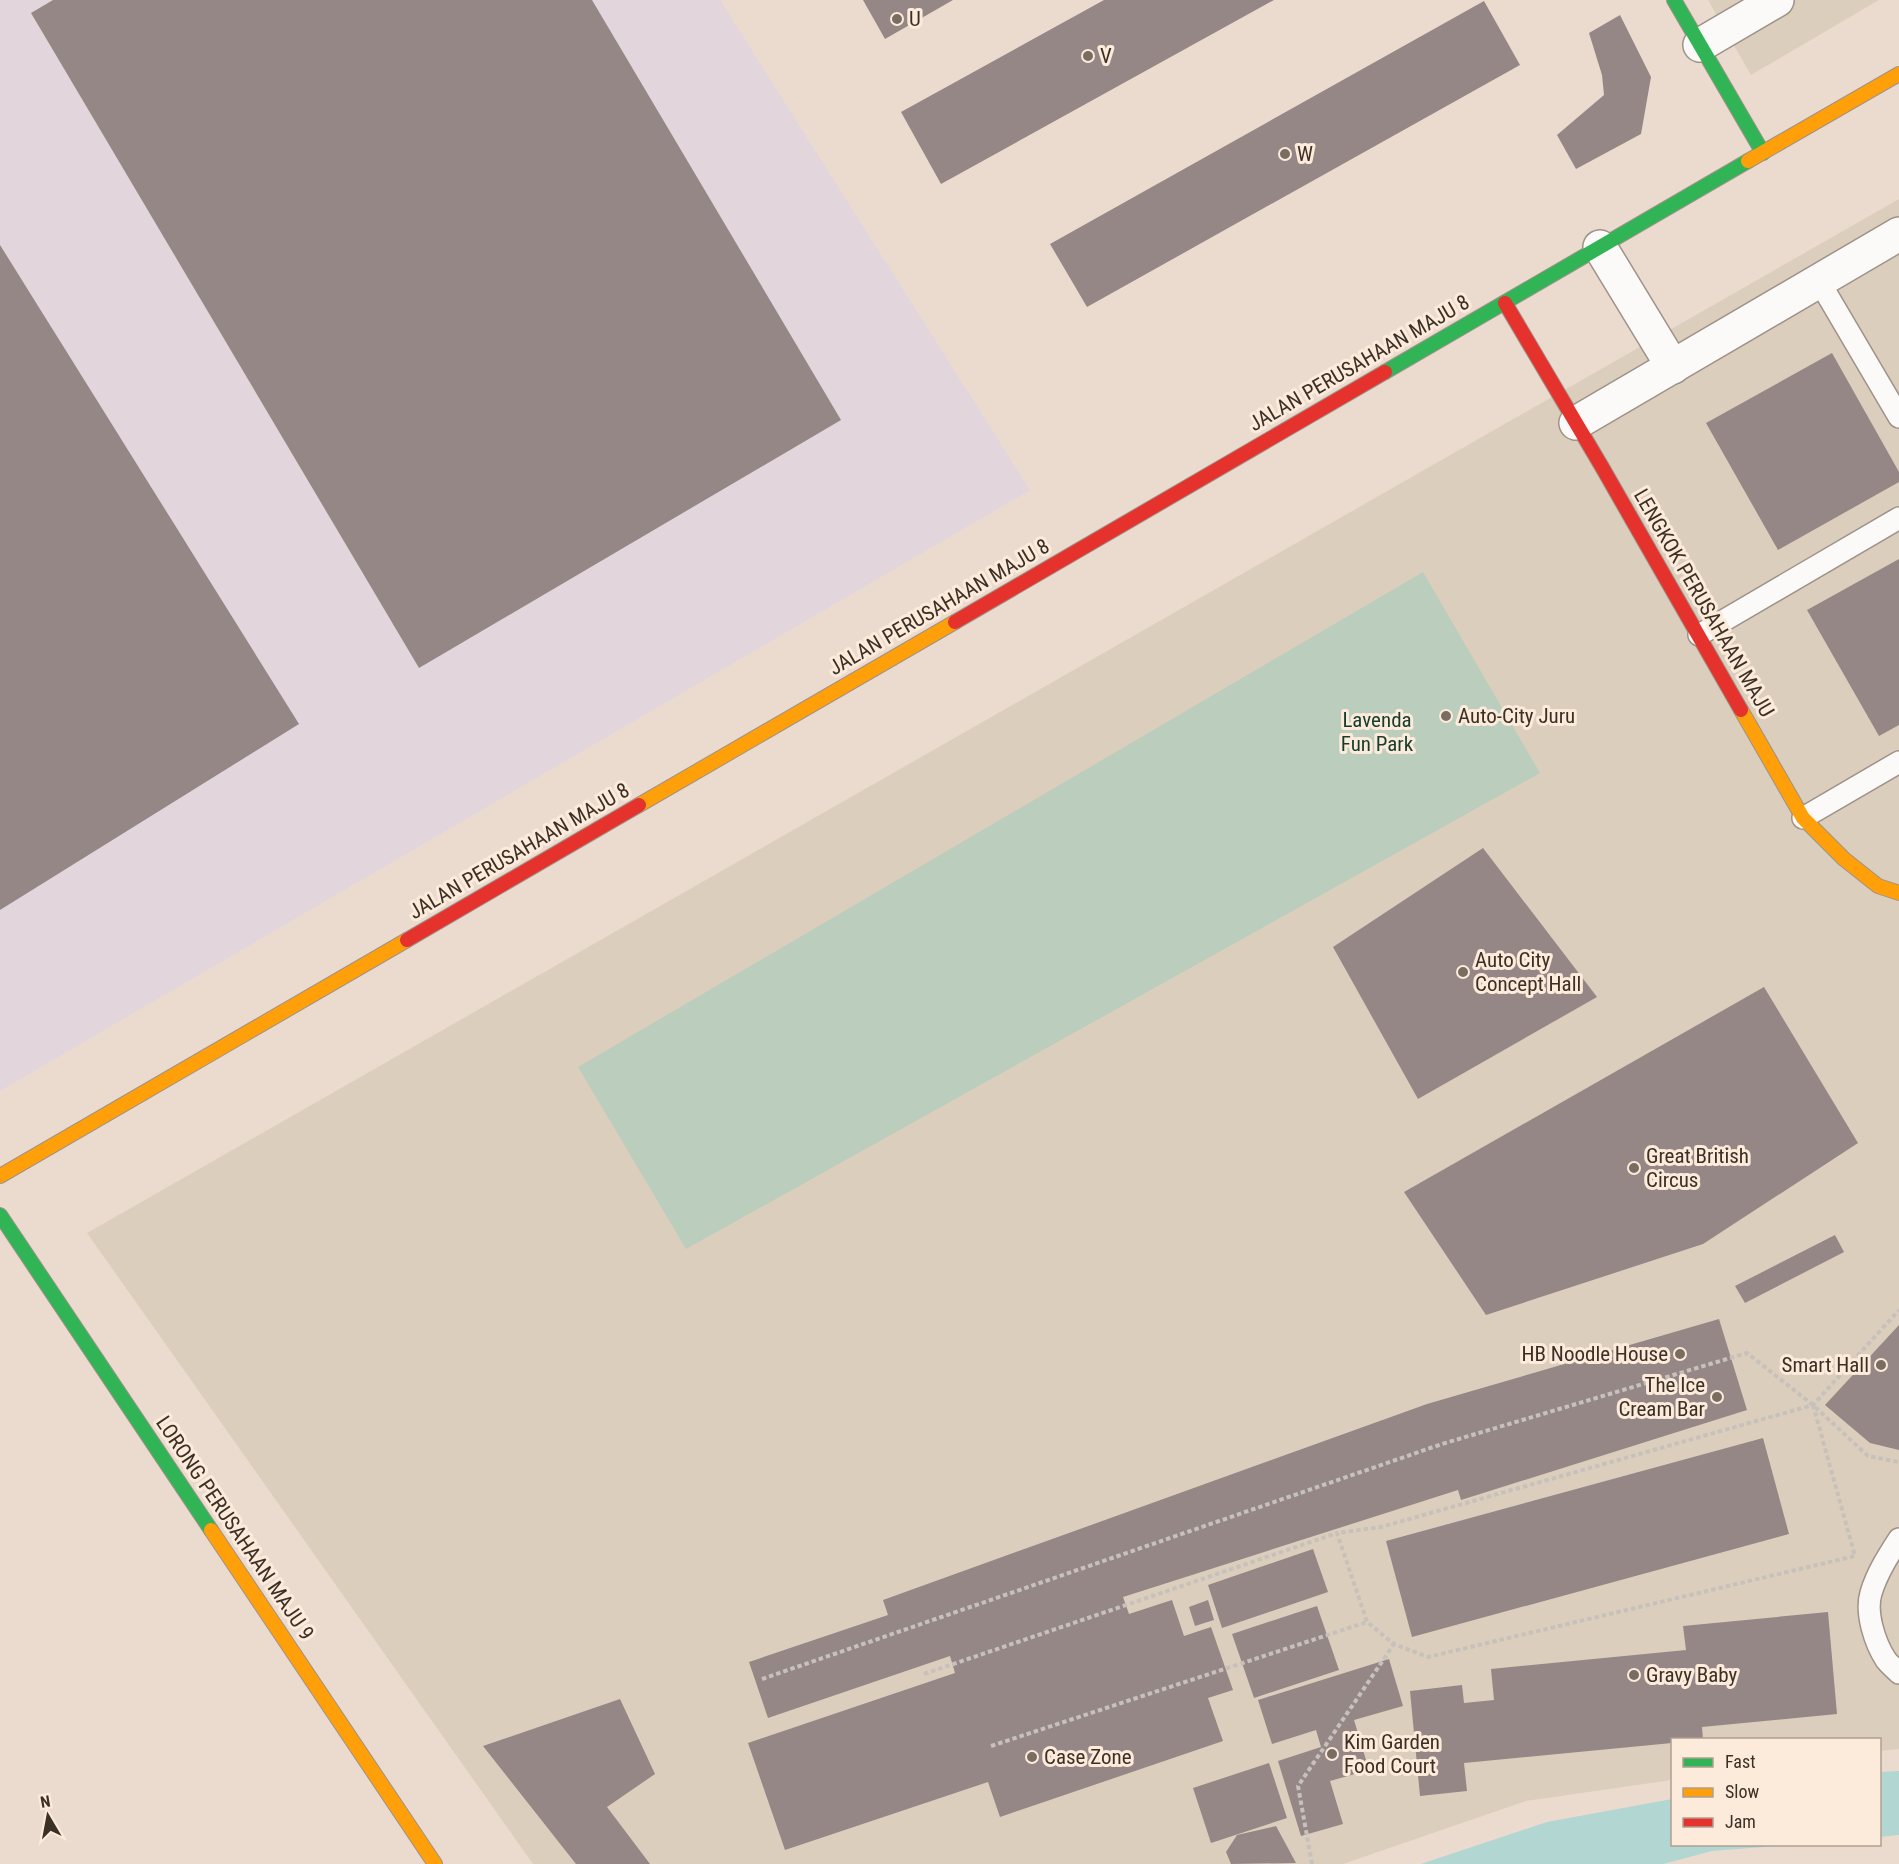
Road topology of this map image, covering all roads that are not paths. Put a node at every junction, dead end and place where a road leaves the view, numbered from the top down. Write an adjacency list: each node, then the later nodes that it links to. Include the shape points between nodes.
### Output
1 (1674, 0): 3 (street)
2 (1777, 0): 3 (street)
3 (1700, 45): 5 (street)
4 (1899, 74): 5 (street, JALAN PERUSAHAAN MAJU 8)
5 (1763, 153): 7 (street, JALAN PERUSAHAAN MAJU 8)
6 (1899, 234): 8 (street)
7 (1600, 247): 9 (street, JALAN PERUSAHAAN MAJU 8); 10 (street)
8 (1819, 281): 10 (street); 11 (lane)
9 (1505, 303): 12 (street, LENGKOK PERUSAHAAN MAJU); 18 (street, JALAN PERUSAHAAN MAJU 8)
10 (1673, 367): 12 (street)
11 (1899, 417)
12 (1576, 423): 14 (street, LENGKOK PERUSAHAAN MAJU)
13 (1899, 518): 14 (lane)
14 (1699, 635): 16 (street, LENGKOK PERUSAHAAN MAJU)
15 (1899, 762): 16 (lane)
16 (1803, 818): 17 (street, LENGKOK PERUSAHAAN MAJU, via 1861,873 1878,886)
17 (1899, 893)
18 (0, 1176)
19 (0, 1215): 22 (street, LORONG PERUSAHAAN MAJU 9)
20 (1899, 1539): 21 (lane, via 1870,1594 1869,1614 1886,1659)
21 (1899, 1673)
22 (435, 1864)

